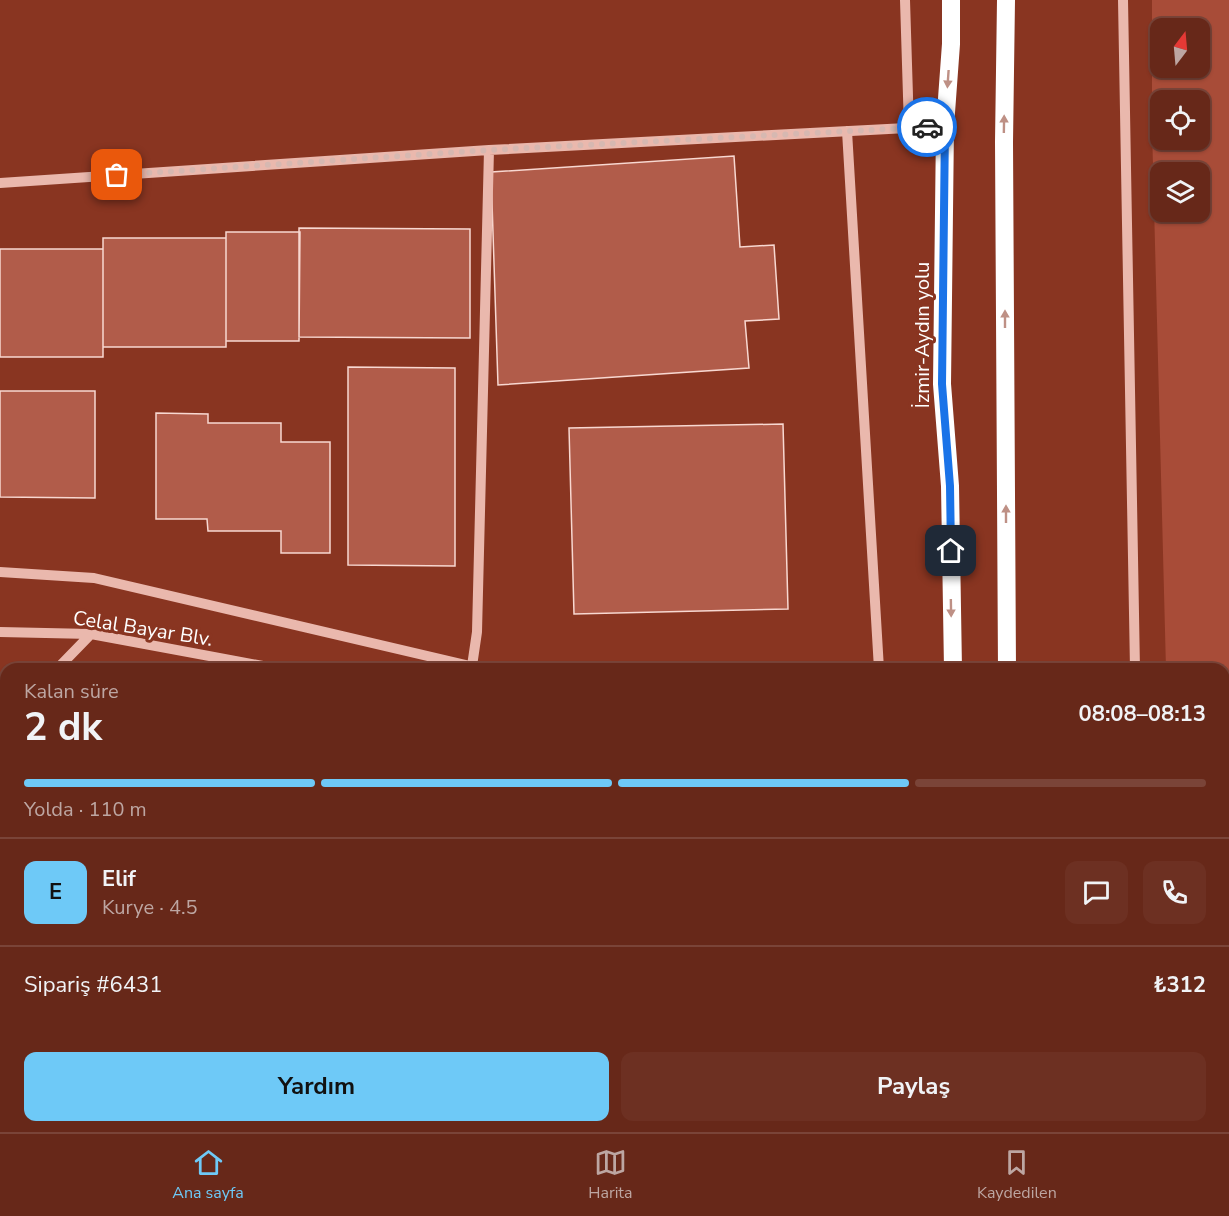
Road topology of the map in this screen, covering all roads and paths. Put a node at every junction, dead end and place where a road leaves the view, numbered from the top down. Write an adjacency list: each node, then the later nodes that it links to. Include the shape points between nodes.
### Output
1 (905, 0): 8 (street)
2 (945, 0): 6 (highway)
3 (951, 0): 6 (highway, İzmir-Aydın yolu)
4 (1006, 0): 21 (highway, one-way to 4)
5 (1123, 0): 22 (street)
6 (951, 44): 7 (highway, İzmir-Aydın yolu, one-way to 7)
7 (945, 126): 8 (street); 20 (highway, İzmir-Aydın yolu, one-way to 20, via 942,384 950,486)
8 (909, 128): 9 (street)
9 (847, 132): 10 (street); 19 (street)
10 (489, 150): 11 (street); 18 (street)
11 (0, 183)
12 (0, 572): 17 (street, via 94,578)
13 (0, 632): 14 (street, Celal Bayar Blv.)
14 (91, 634): 15 (street); 16 (street, Celal Bayar Blv.)
15 (63, 663)
16 (247, 663)
17 (457, 663)
18 (478, 663)
19 (879, 663)
20 (953, 663)
21 (1007, 663)
22 (1135, 663)

